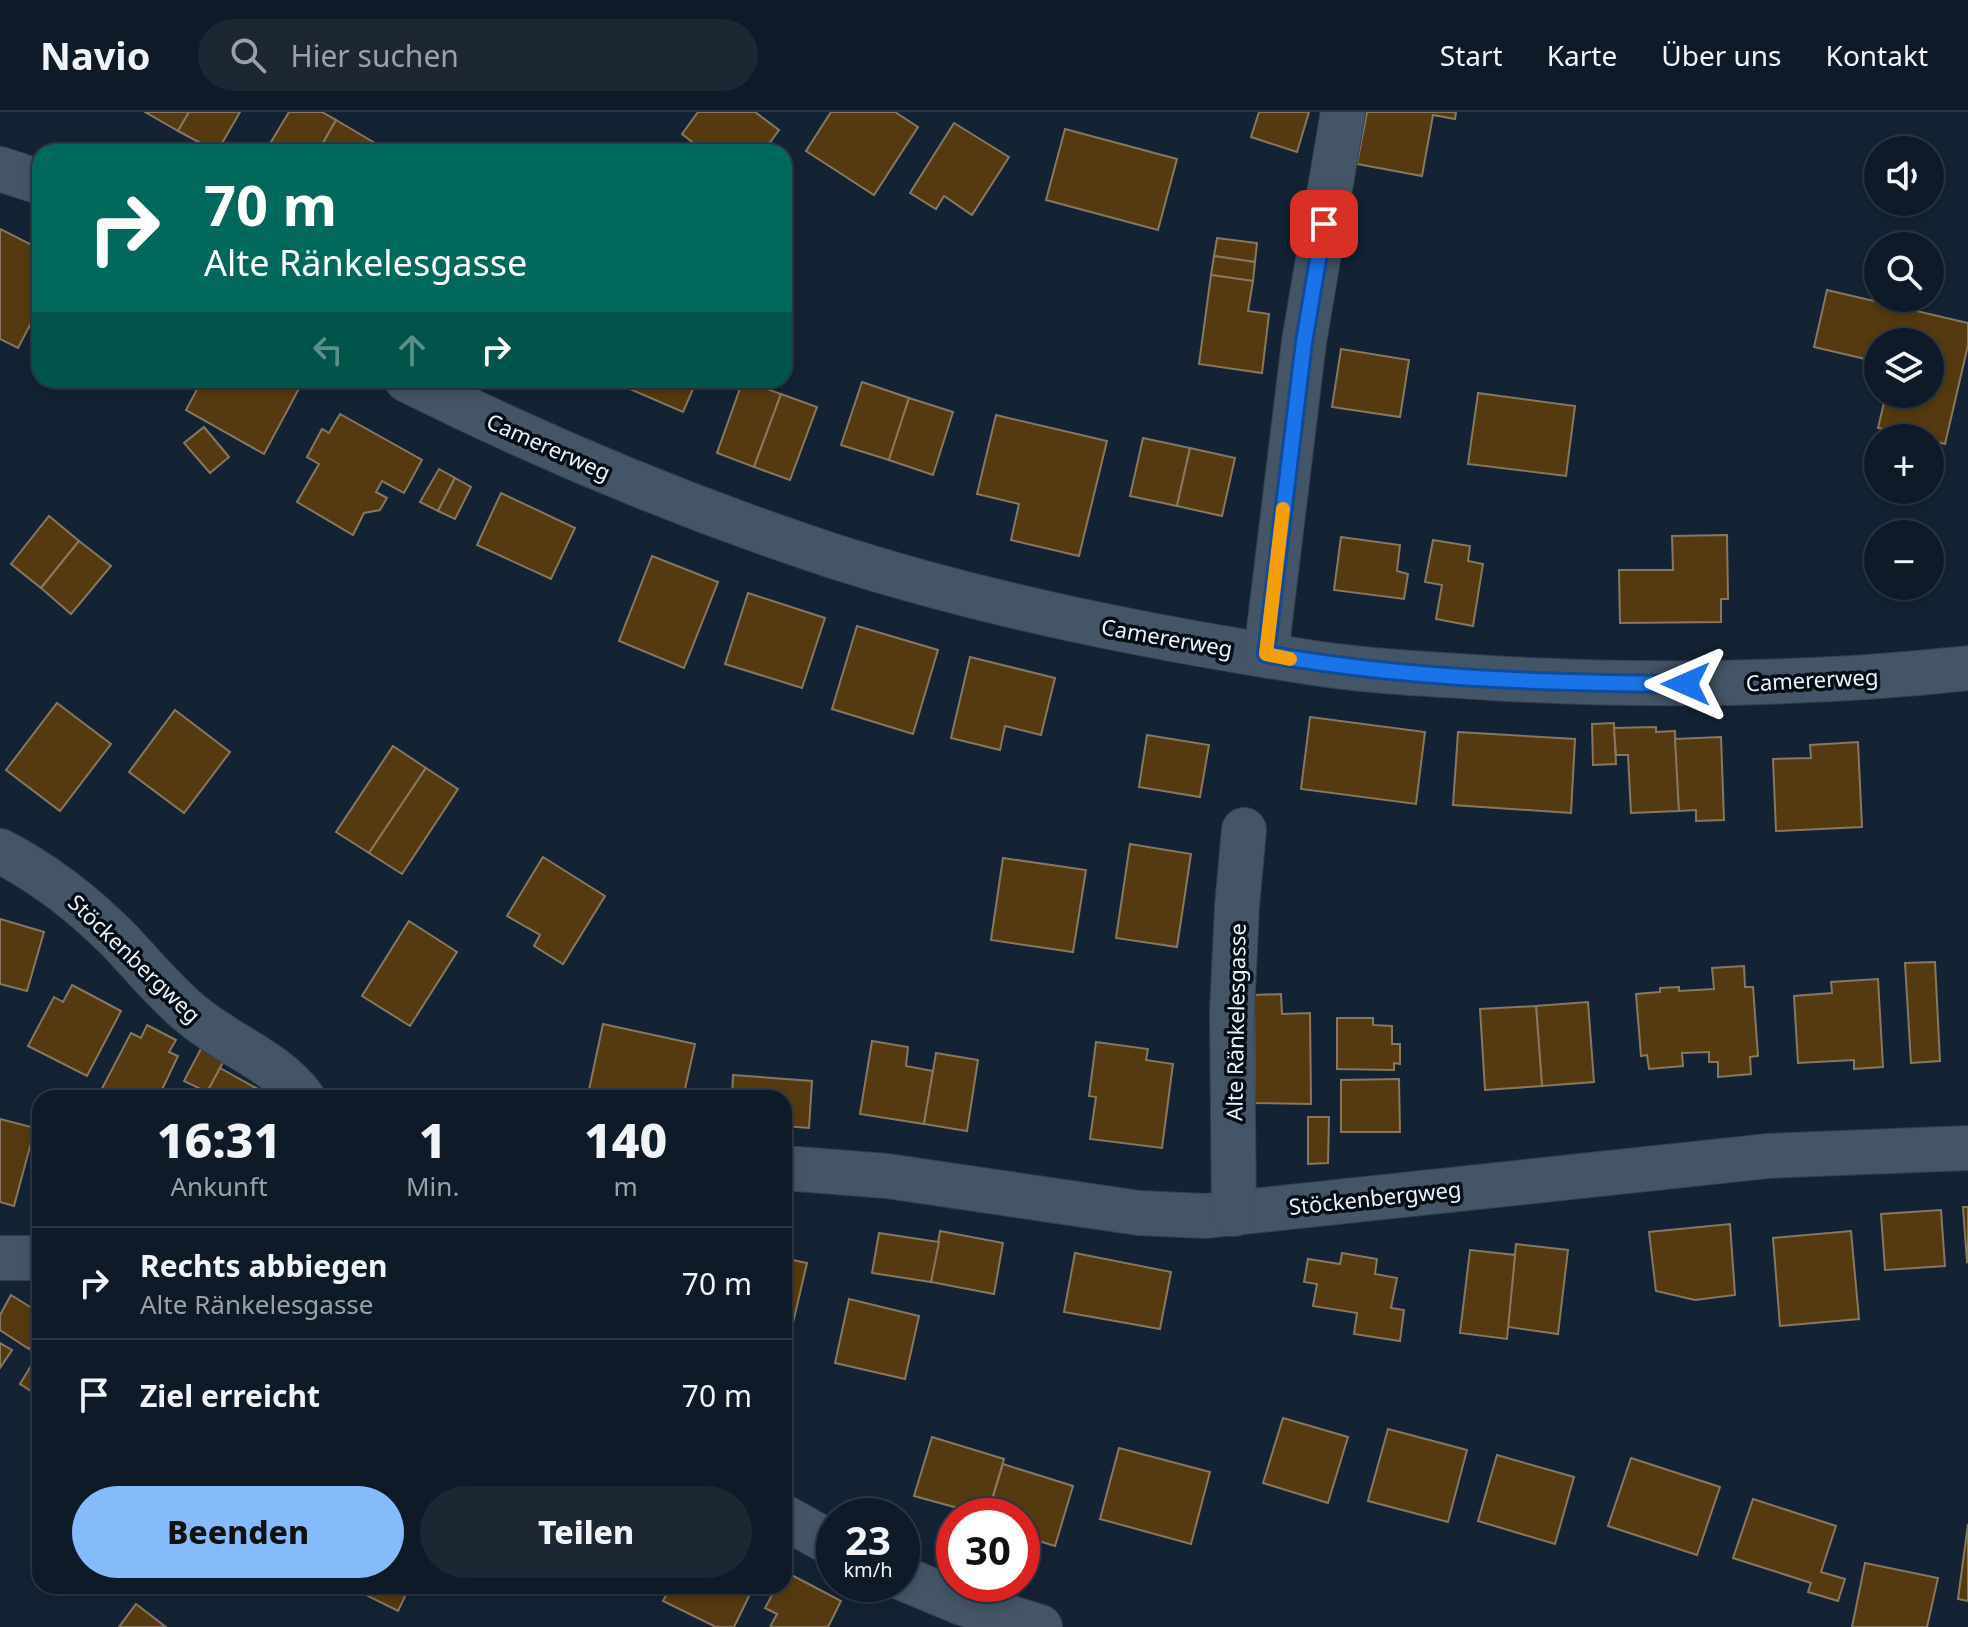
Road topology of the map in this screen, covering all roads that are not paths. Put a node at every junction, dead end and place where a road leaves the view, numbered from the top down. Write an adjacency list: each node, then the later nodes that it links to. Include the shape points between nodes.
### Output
1 (1343, 112): 5 (street, via 1304,342)
2 (0, 169): 3 (street)
3 (32, 179)
4 (424, 388): 5 (street, Camererweg, via 584,463 835,556 1070,619)
5 (1266, 654): 6 (street, Camererweg, via 1442,675 1619,684 1781,681)
6 (1968, 668)
7 (1244, 830): 12 (street, Alte Ränkelesgasse, via 1232,1012)
8 (0, 851): 9 (street, Stöckenbergweg, via 59,885 186,1010 280,1073)
9 (296, 1090)
10 (1968, 1148): 12 (street, Stöckenbergweg, via 1768,1156)
11 (792, 1169): 12 (street, Stöckenbergweg, via 887,1176 1139,1213)
12 (1234, 1214)
13 (0, 1258): 14 (street)
14 (32, 1258)
15 (792, 1521): 16 (street)
16 (816, 1535)
17 (920, 1586): 18 (street)
18 (1040, 1627)

